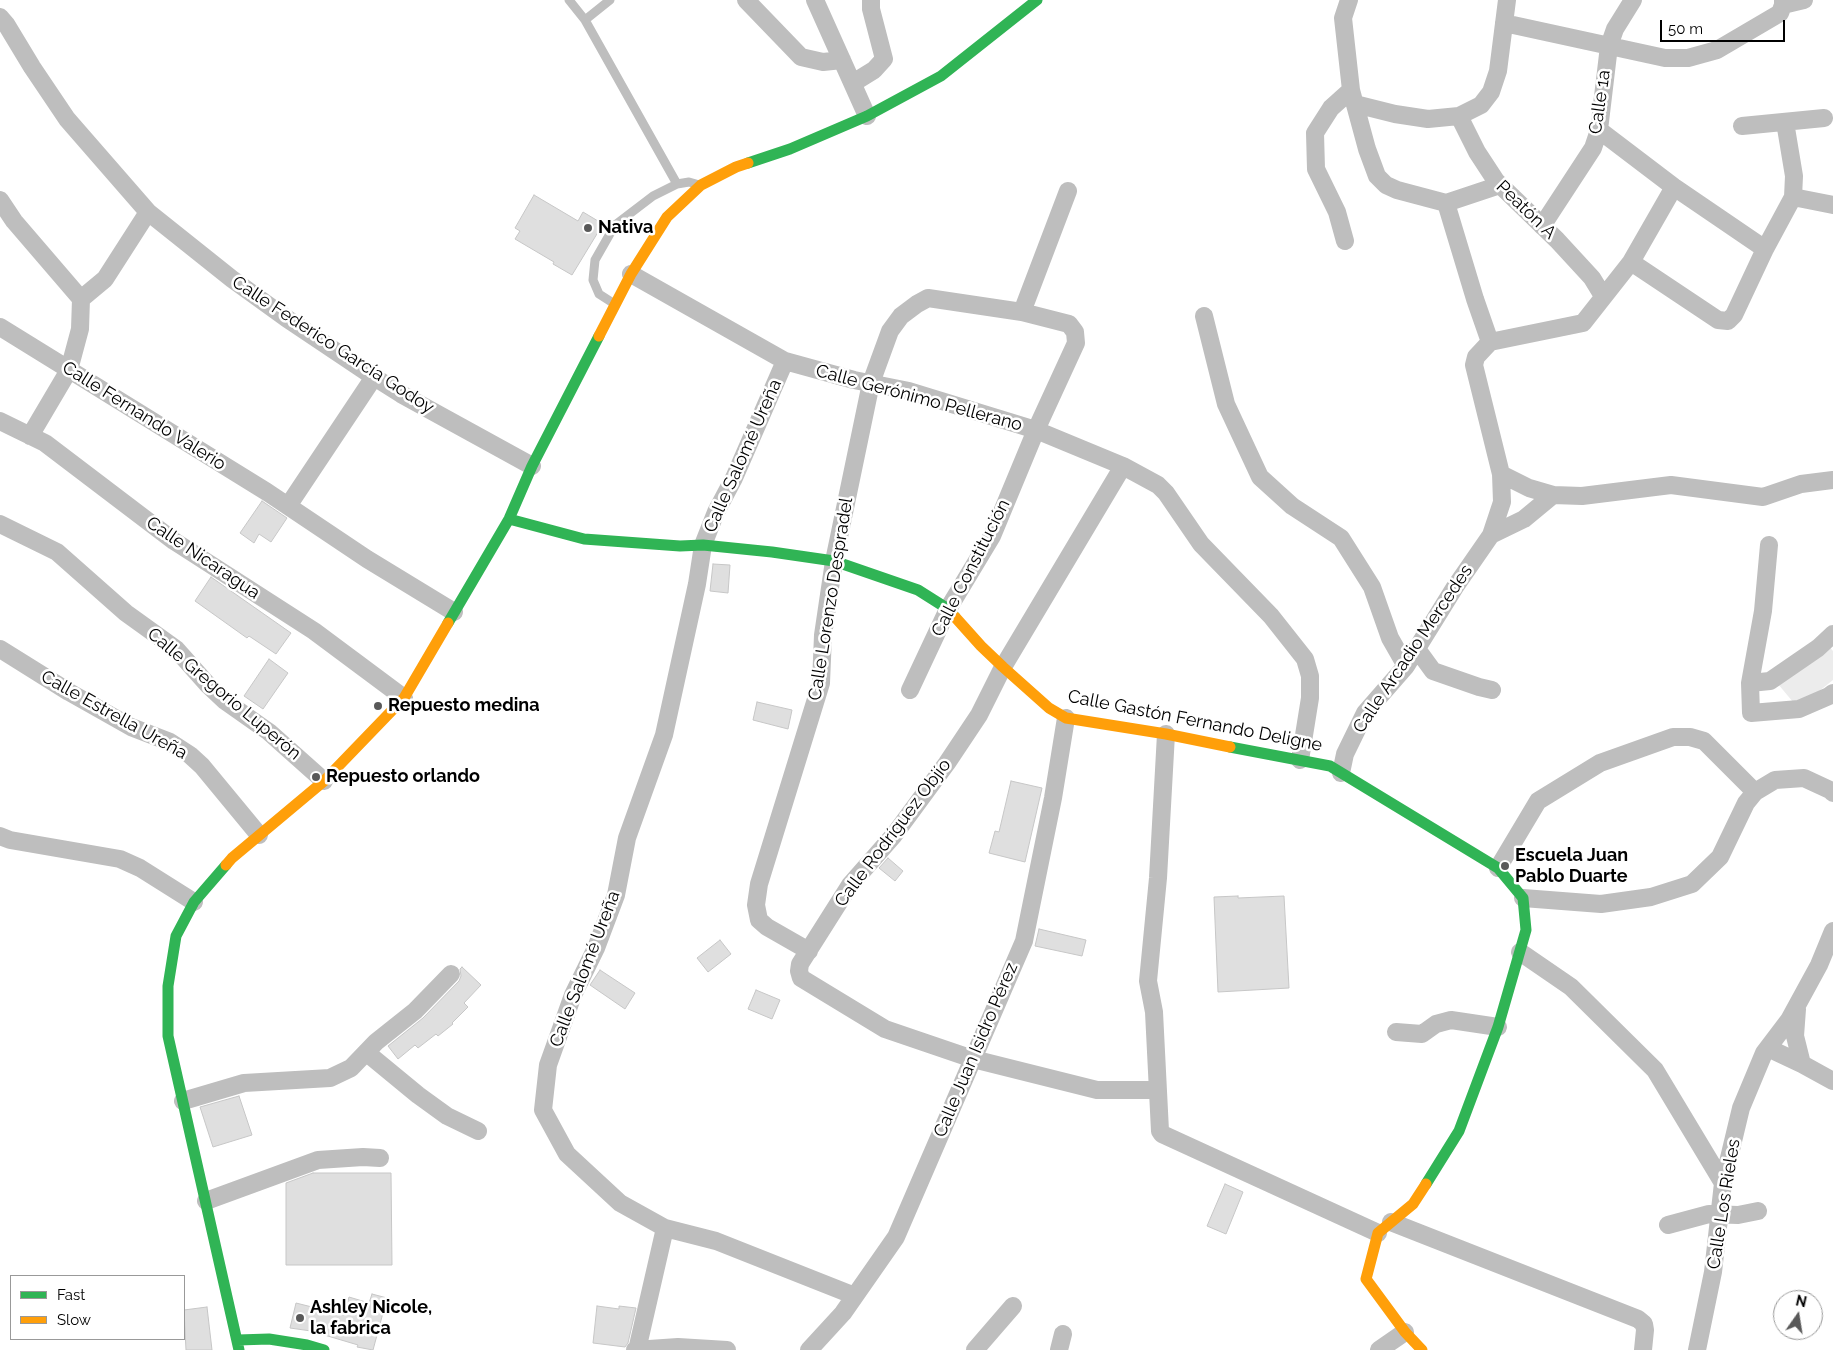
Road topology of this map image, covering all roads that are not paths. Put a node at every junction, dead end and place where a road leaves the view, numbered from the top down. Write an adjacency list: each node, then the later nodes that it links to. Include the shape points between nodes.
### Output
1 (569, 0): 13 (lane)
2 (610, 0): 13 (lane)
3 (746, 0): 16 (street, via 801,58 823,62)
4 (815, 0): 16 (street)
5 (871, 0): 17 (street, via 884,59 874,70)
6 (1037, 0): 19 (main road, via 941,76)
7 (1349, 0): 18 (street, via 1343,18)
8 (1506, 0): 14 (street)
9 (1633, 0): 15 (street, Calle 1a)
10 (1804, 0): 11 (street)
11 (1783, 2): 15 (street, via 1780,13 1717,50 1688,58 1665,58)
12 (0, 18): 34 (street, Calle Federico García Godoy, via 68,119)
13 (585, 20): 25 (lane)
14 (1504, 23): 15 (street); 20 (street, via 1498,71 1491,92 1480,105)
15 (1608, 46): 24 (street, Calle 1a)
16 (842, 60): 17 (street)
17 (852, 84): 19 (street)
18 (1353, 97): 20 (street, via 1395,114 1428,119); 32 (street, via 1377,176 1397,190); 36 (street, via 1330,108 1315,133 1316,169 1337,212)
19 (867, 116): 26 (main road, via 790,149 736,166)
20 (1459, 116): 27 (street, Peatón A, via 1477,152)
21 (1824, 118): 22 (street)
22 (1785, 122): 23 (street); 30 (street, via 1794,176)
23 (1742, 126)
24 (1599, 130): 28 (street); 35 (street, Calle 1a, via 1593,148)
25 (677, 184): 26 (lane); 42 (lane, via 653,196 615,225 604,242 595,260 593,280 599,294)
26 (701, 185): 39 (main road, via 667,217)
27 (1500, 185): 32 (street); 35 (street, Peatón A)
28 (1674, 188): 37 (street); 38 (street)
29 (1068, 191): 43 (street)
30 (1793, 197): 33 (street); 37 (street)
31 (0, 200): 41 (street)
32 (1446, 203): 46 (street)
33 (1833, 205)
34 (148, 212): 41 (street, via 105,279); 49 (street, Calle Federico García Godoy, via 270,307)
35 (1542, 226): 40 (street, Peatón A, via 1592,278)
36 (1345, 240)
37 (1765, 249): 38 (street, via 1734,315 1728,321 1718,320)
38 (1631, 262): 40 (street)
39 (631, 274): 42 (main road); 47 (street, Calle Gerónimo Pellerano)
40 (1602, 296): 46 (street, via 1583,323)
41 (81, 299): 48 (street, via 80,329)
42 (615, 304): 54 (main road)
43 (1022, 312): 50 (street, Calle Lorenzo Despradel, via 928,298 901,316 890,331); 52 (street, Calle Constitución, via 1069,324 1075,332 1076,343)
44 (1204, 316): 72 (street, via 1226,404 1260,477 1292,506 1342,538 1372,587 1390,638)
45 (0, 327): 48 (street, Calle Fernando Valerio)
46 (1490, 342): 56 (street, Calle Arcadio Mercedes, via 1476,357 1474,365)
47 (786, 361): 50 (street, Calle Gerónimo Pellerano); 63 (street, Calle Salomé Ureña)
48 (69, 370): 53 (street); 59 (street, Calle Fernando Valerio)
49 (374, 377): 54 (street, Calle Federico García Godoy); 59 (street)
50 (870, 383): 52 (street, Calle Gerónimo Pellerano, via 909,391); 65 (street, Calle Lorenzo Despradel)
51 (0, 421): 53 (street, Calle Nicaragua)
52 (1036, 430): 55 (street, Calle Gerónimo Pellerano); 66 (street, Calle Constitución, via 992,536)
53 (30, 436): 77 (street, Calle Nicaragua, via 45,443 174,541 314,631)
54 (532, 466): 60 (main road)
55 (1123, 466): 71 (street, Calle Rodríguez Objío); 80 (street, Calle Gerónimo Pellerano, via 1158,485 1166,493 1201,544 1271,616 1305,659 1310,676 1310,698)
56 (1501, 474): 58 (street); 62 (street, Calle Arcadio Mercedes, via 1502,502)
57 (1833, 480): 58 (street, via 1801,484 1763,496 1671,485 1582,496)
58 (1553, 495): 62 (street, via 1524,519)
59 (288, 506): 67 (street, Calle Fernando Valerio)
60 (508, 519): 63 (main road, Calle Gastón Fernando Deligne, via 584,539); 67 (main road)
61 (0, 524): 82 (street, Calle Gregorio Luperón, via 57,552 126,613 176,649 208,685 269,732)
62 (1491, 535): 70 (street, Calle Arcadio Mercedes)
63 (704, 545): 65 (main road, Calle Gastón Fernando Deligne); 111 (street, Calle Salomé Ureña, via 664,735 627,838 616,895 596,948 573,995 548,1065 543,1110 567,1154 620,1203)
64 (1768, 545): 73 (street, via 1762,611)
65 (834, 561): 66 (main road, Calle Gastón Fernando Deligne, via 918,590); 91 (street, Calle Lorenzo Despradel, via 821,683 759,884 756,905 759,920)
66 (948, 609): 71 (main road, Calle Gastón Fernando Deligne); 74 (street, Calle Constitución)
67 (454, 612): 77 (main road)
68 (1833, 634): 73 (street, via 1770,681)
69 (0, 649): 85 (street, Calle Estrella Ureña, via 123,722 170,742 190,755)
70 (1417, 649): 72 (street, Calle Arcadio Mercedes); 75 (street, via 1433,671)
71 (1004, 666): 78 (main road, Calle Gastón Fernando Deligne, via 1049,708); 91 (street, Calle Rodríguez Objío, via 979,715 947,763 894,835 850,885)
72 (1406, 666): 81 (street, Calle Arcadio Mercedes, via 1365,713 1345,754)
73 (1750, 683): 76 (street, via 1751,713 1799,709)
74 (910, 690)
75 (1492, 690)
76 (1833, 693)
77 (404, 698): 82 (main road)
78 (1066, 718): 79 (main road, Calle Gastón Fernando Deligne); 99 (street, Calle Juan Isidro Pérez, via 1024,941)
79 (1166, 734): 80 (main road, Calle Gastón Fernando Deligne); 102 (street, via 1148,981 1154,1012)
80 (1300, 760): 81 (main road, Calle Gastón Fernando Deligne, via 1330,766)
81 (1341, 773): 87 (main road, Calle Gastón Fernando Deligne)
82 (324, 781): 85 (main road)
83 (1755, 792): 84 (street, via 1775,780 1804,778); 87 (street, via 1704,741 1672,737 1600,763 1538,801); 88 (street, via 1746,802 1720,858 1692,884 1651,897 1602,904)
84 (1833, 793)
85 (259, 835): 89 (main road, via 232,858)
86 (0, 836): 89 (street, via 120,859)
87 (1498, 868): 88 (main road, Calle Gastón Fernando Deligne)
88 (1523, 898): 92 (main road, via 1526,930)
89 (194, 902): 103 (main road, via 176,936 168,986 168,1036)
90 (1833, 931): 94 (street, Calle Los Rieles)
91 (809, 950): 99 (street, Calle Rodríguez Objío, via 800,964 801,978 885,1029)
92 (1520, 952): 95 (main road); 106 (street, via 1571,987 1655,1070)
93 (451, 974): 98 (street, via 415,1011)
94 (1797, 1006): 97 (street, Calle Los Rieles); 100 (street, via 1795,1036)
95 (1498, 1027): 96 (street, via 1450,1020 1436,1024 1422,1034); 112 (main road, via 1459,1131 1413,1204)
96 (1396, 1032)
97 (1768, 1048): 100 (street); 106 (street, Calle Los Rieles, via 1741,1108)
98 (367, 1052): 103 (street, via 351,1068 330,1078 244,1083); 104 (street, via 447,1116)
99 (973, 1059): 102 (street, Calle Rodríguez Objío, via 1097,1090); 113 (street, Calle Juan Isidro Pérez, via 896,1237)
100 (1802, 1064): 101 (street)
101 (1833, 1081)
102 (1157, 1090): 112 (street, via 1162,1134)
103 (183, 1101): 107 (main road)
104 (478, 1132)
105 (380, 1158): 107 (street, via 363,1156 318,1160)
106 (1723, 1183): 109 (street, Calle Los Rieles)
107 (206, 1201): 116 (main road)
108 (1758, 1211): 109 (street)
109 (1718, 1215): 110 (street, via 1708,1214); 125 (street, Calle Los Rieles, via 1713,1272)
110 (1668, 1225)
111 (665, 1228): 113 (street, Calle Salomé Ureña, via 716,1241); 118 (street)
112 (1384, 1228): 115 (main road, via 1366,1279); 124 (street, via 1638,1319 1645,1330)
113 (855, 1296): 120 (street, Calle Juan Isidro Pérez, via 844,1313)
114 (1014, 1306): 121 (street)
115 (1405, 1332): 122 (street); 123 (main road)
116 (238, 1345): 117 (main road, via 269,1339)
117 (324, 1350)
118 (636, 1350): 119 (street, via 678,1347)
119 (727, 1350)
120 (809, 1350)
121 (975, 1350)
122 (1379, 1350)
123 (1422, 1350)
124 (1643, 1350)
125 (1697, 1350)

